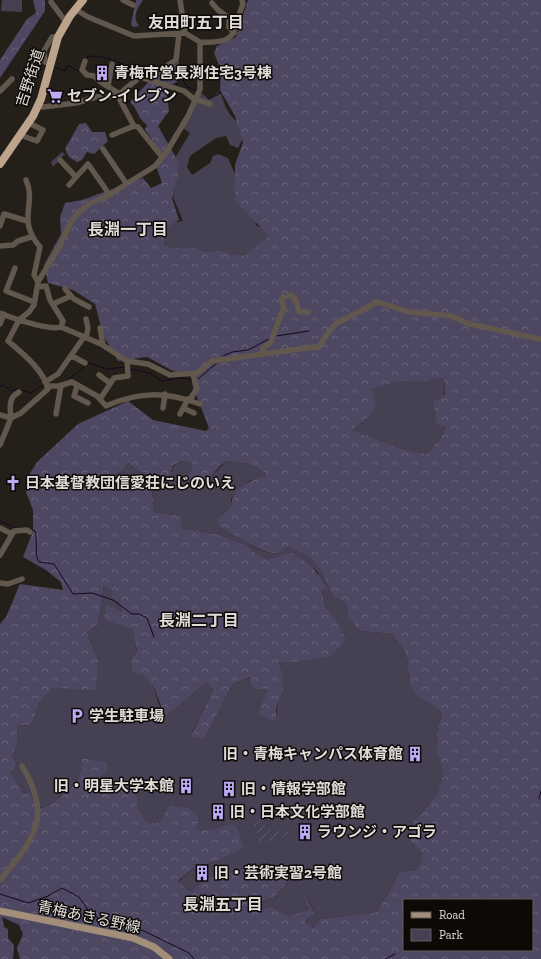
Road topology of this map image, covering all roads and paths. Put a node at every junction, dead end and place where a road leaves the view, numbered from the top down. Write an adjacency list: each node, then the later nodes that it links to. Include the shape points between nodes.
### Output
1 (83, 0): 8 (highway, 吉野街道)
2 (123, 0): 7 (street)
3 (180, 0): 10 (street)
4 (242, 0): 11 (street)
5 (52, 2): 9 (street)
6 (212, 3): 11 (street, via 229,18 229,27)
7 (133, 5)
8 (75, 9): 9 (highway, 吉野街道); 12 (street, via 134,36)
9 (66, 22): 24 (highway, 吉野街道, via 58,37)
10 (185, 33): 12 (street); 13 (street)
11 (234, 33): 13 (street, via 227,40 218,43)
12 (179, 34): 17 (street, via 176,60)
13 (200, 42): 22 (street, via 201,86)
14 (85, 61): 19 (street, via 82,70)
15 (112, 64): 19 (street)
16 (142, 72): 17 (street)
17 (148, 77): 21 (street, via 139,78); 22 (street, via 184,91)
18 (12, 79): 20 (street)
19 (108, 86): 21 (street)
20 (0, 91)
21 (119, 95): 24 (street, via 96,97 76,103); 26 (street)
22 (194, 99): 23 (street); 30 (street, via 188,116)
23 (210, 104)
24 (38, 106): 25 (highway, 吉野街道)
25 (29, 123): 27 (highway, 吉野街道); 27 (street, via 43,130 37,141)
26 (134, 126): 28 (street); 30 (street, via 138,127)
27 (20, 135): 32 (highway, 吉野街道)
28 (112, 135)
29 (103, 149): 35 (street)
30 (162, 157): 35 (street, via 155,166)
31 (60, 160): 33 (street)
32 (1, 161)
33 (76, 177): 36 (street); 37 (street, via 88,164)
34 (26, 180): 38 (street, via 29,194)
35 (126, 183): 37 (street)
36 (69, 185)
37 (108, 195): 43 (street, via 89,204 77,214)
38 (28, 221): 39 (street, via 4,214); 40 (street)
39 (0, 226)
40 (31, 237): 41 (street, via 13,245); 43 (street, via 40,247 34,275)
41 (0, 246)
42 (15, 268): 46 (street, via 6,291)
43 (37, 284): 46 (street); 47 (street, via 46,286)
44 (65, 290): 45 (street)
45 (71, 296): 47 (street); 48 (street)
46 (34, 302): 52 (street, via 31,310)
47 (53, 304): 54 (street, via 63,322)
48 (90, 307)
49 (308, 312): 59 (street, via 299,312 292,295 283,297 282,312 270,342 263,348)
50 (2, 314): 52 (street); 53 (street)
51 (86, 319): 56 (street, via 88,328)
52 (19, 320): 54 (street); 65 (street, via 8,341 27,357)
53 (0, 324)
54 (61, 327): 56 (street)
55 (100, 328): 58 (street)
56 (85, 337): 58 (street); 60 (street)
57 (541, 339): 59 (street, via 469,324 452,316 409,312 378,302 333,326 318,348)
58 (103, 345): 61 (street)
59 (262, 354): 64 (street, via 212,361)
60 (72, 356): 62 (street); 65 (street, via 58,374)
61 (127, 360): 64 (street, via 148,364 170,375); 66 (street, via 128,376 114,378)
62 (85, 363)
63 (99, 375): 66 (street)
64 (193, 375): 72 (street, via 197,388)
65 (46, 383): 67 (street); 79 (street, via 47,391)
66 (110, 383): 71 (street)
67 (61, 385): 68 (street, via 72,382); 77 (street)
68 (77, 386): 71 (street); 73 (street, via 74,396)
69 (19, 392): 79 (street, via 14,394 10,403)
70 (165, 394): 71 (street, via 136,396 106,406); 72 (street); 75 (street)
71 (100, 399)
72 (189, 400): 74 (street); 76 (street, via 181,412)
73 (88, 403)
74 (200, 404)
75 (163, 408)
76 (194, 413)
77 (56, 414)
78 (0, 415): 79 (street)
79 (11, 418): 80 (street)
80 (0, 445)
81 (0, 528): 83 (street)
82 (30, 532): 83 (street, via 21,530)
83 (12, 534): 84 (street)
84 (0, 554)
85 (22, 579): 86 (street, via 8,584)
86 (0, 583)
87 (22, 766): 88 (street, via 36,797 36,823 25,850)
88 (0, 880)
89 (0, 911): 90 (main road, 青梅あきる野線, via 133,938 154,947)
90 (169, 959)

